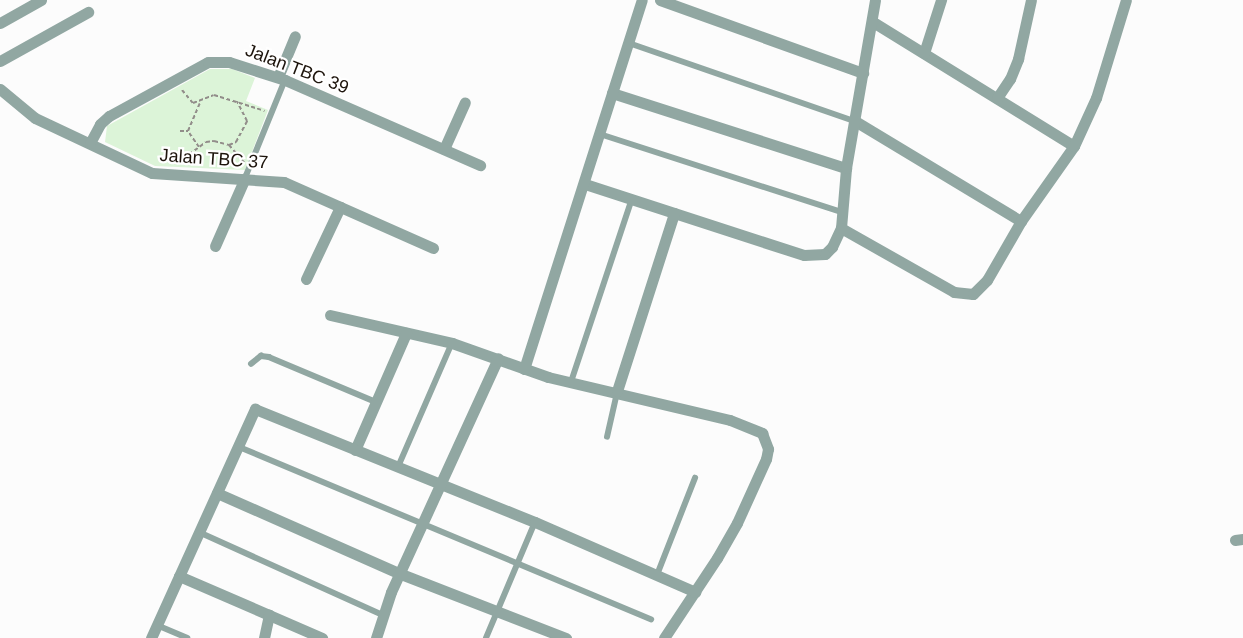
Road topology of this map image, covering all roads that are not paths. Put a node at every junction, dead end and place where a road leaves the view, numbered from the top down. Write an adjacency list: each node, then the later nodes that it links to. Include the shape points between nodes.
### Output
1 (42, 0): 10 (street)
2 (642, 0): 12 (street)
3 (660, 0): 15 (street)
4 (874, 0): 9 (street)
5 (941, 0): 13 (street)
6 (1031, 0): 19 (street, via 1018,60 1010,80)
7 (1126, 0): 24 (street, via 1096,98)
8 (88, 12): 14 (street)
9 (873, 22): 13 (street); 15 (street)
10 (0, 23)
11 (295, 36): 16 (street)
12 (629, 43): 18 (street); 21 (lane)
13 (924, 53): 19 (street)
14 (0, 61)
15 (863, 73): 21 (street)
16 (282, 79): 23 (street, Jalan TBC 39, via 229,62 208,62 109,116 100,124); 25 (street, Jalan TBC 39); 28 (lane, via 272,114)
17 (0, 88): 23 (street, Jalan TBC 37, via 34,118)
18 (612, 93): 22 (street); 27 (street)
19 (997, 98): 24 (street)
20 (465, 102): 25 (street)
21 (855, 121): 27 (street); 34 (street)
22 (600, 134): 29 (street); 32 (lane)
23 (90, 143): 28 (street, Jalan TBC 37, via 152,173)
24 (1074, 146): 34 (street)
25 (444, 149): 26 (street, Jalan TBC 39)
26 (480, 165)
27 (846, 168): 32 (street)
28 (245, 178): 31 (street, Jalan TBC 37, via 284,182); 36 (street)
29 (585, 184): 30 (street); 44 (street)
30 (632, 199): 33 (street); 45 (lane)
31 (340, 207): 37 (street, Jalan TBC 37); 38 (street)
32 (842, 212): 35 (street)
33 (674, 213): 35 (street, via 816,256 832,247); 46 (street)
34 (1021, 221): 35 (street, via 987,280 973,294 964,295)
35 (841, 228)
36 (215, 246)
37 (433, 248)
38 (306, 279)
39 (330, 315): 40 (street)
40 (406, 333): 41 (street); 47 (street)
41 (452, 343): 42 (street); 51 (lane)
42 (498, 358): 44 (street); 53 (street)
43 (251, 364): 47 (lane, via 261,356 269,357)
44 (524, 369): 45 (street)
45 (571, 382): 46 (street)
46 (617, 391): 48 (lane); 62 (street, via 744,424 767,439 766,459 737,523)
47 (376, 402): 50 (street)
48 (607, 437)
49 (237, 446): 50 (street, via 254,409); 54 (street); 56 (lane)
50 (354, 450): 51 (street)
51 (397, 468): 53 (street)
52 (695, 478): 60 (lane)
53 (442, 485): 55 (street); 56 (street)
54 (216, 493): 57 (street); 59 (street)
55 (535, 522): 58 (lane); 60 (street)
56 (423, 525): 58 (lane); 59 (street)
57 (199, 532): 61 (street); 65 (lane)
58 (516, 564): 63 (lane); 66 (lane)
59 (401, 574): 63 (street); 65 (street)
60 (657, 575): 62 (street)
61 (180, 576): 64 (street); 67 (street)
62 (695, 592): 75 (street)
63 (497, 610): 73 (lane); 74 (street)
64 (269, 615): 68 (street); 71 (street)
65 (383, 615): 72 (street)
66 (651, 619)
67 (157, 625): 69 (street); 70 (lane)
68 (318, 637)
69 (151, 638)
70 (188, 638)
71 (264, 638)
72 (376, 638)
73 (486, 638)
74 (566, 638)
75 (664, 638)

